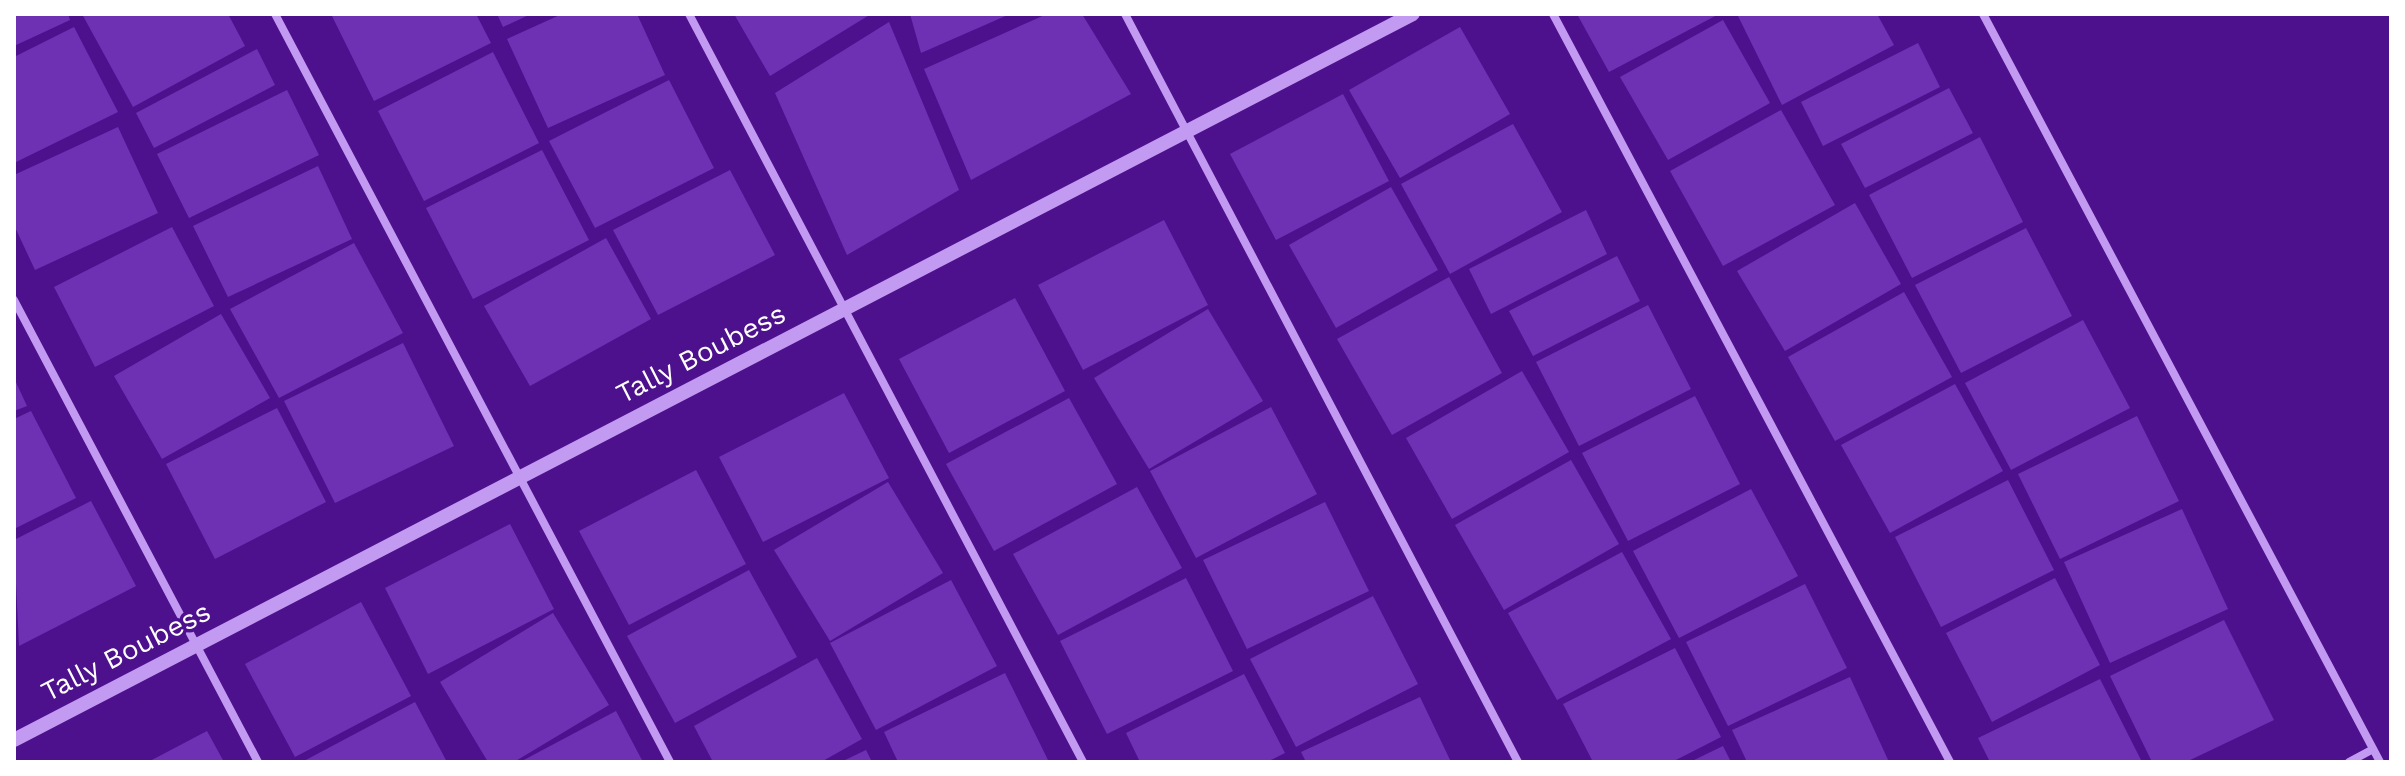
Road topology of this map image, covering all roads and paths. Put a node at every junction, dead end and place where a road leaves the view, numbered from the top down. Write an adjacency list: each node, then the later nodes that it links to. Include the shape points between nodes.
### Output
1 (275, 14): 10 (street)
2 (689, 14): 9 (street)
3 (1125, 14): 7 (street)
4 (1413, 14): 7 (street, Tally Boubess)
5 (1553, 14): 18 (street)
6 (1983, 14): 13 (street)
7 (1187, 132): 9 (street, Tally Boubess); 17 (street)
8 (14, 300): 11 (street)
9 (844, 309): 10 (street, Tally Boubess); 16 (street)
10 (520, 478): 11 (street, Tally Boubess); 15 (street)
11 (196, 645): 12 (street, Tally Boubess); 14 (street)
12 (14, 740)
13 (2373, 749): 19 (street); 20 (street)
14 (258, 762)
15 (670, 762)
16 (1083, 762)
17 (1518, 762)
18 (1950, 762)
19 (2349, 762)
20 (2380, 762)

